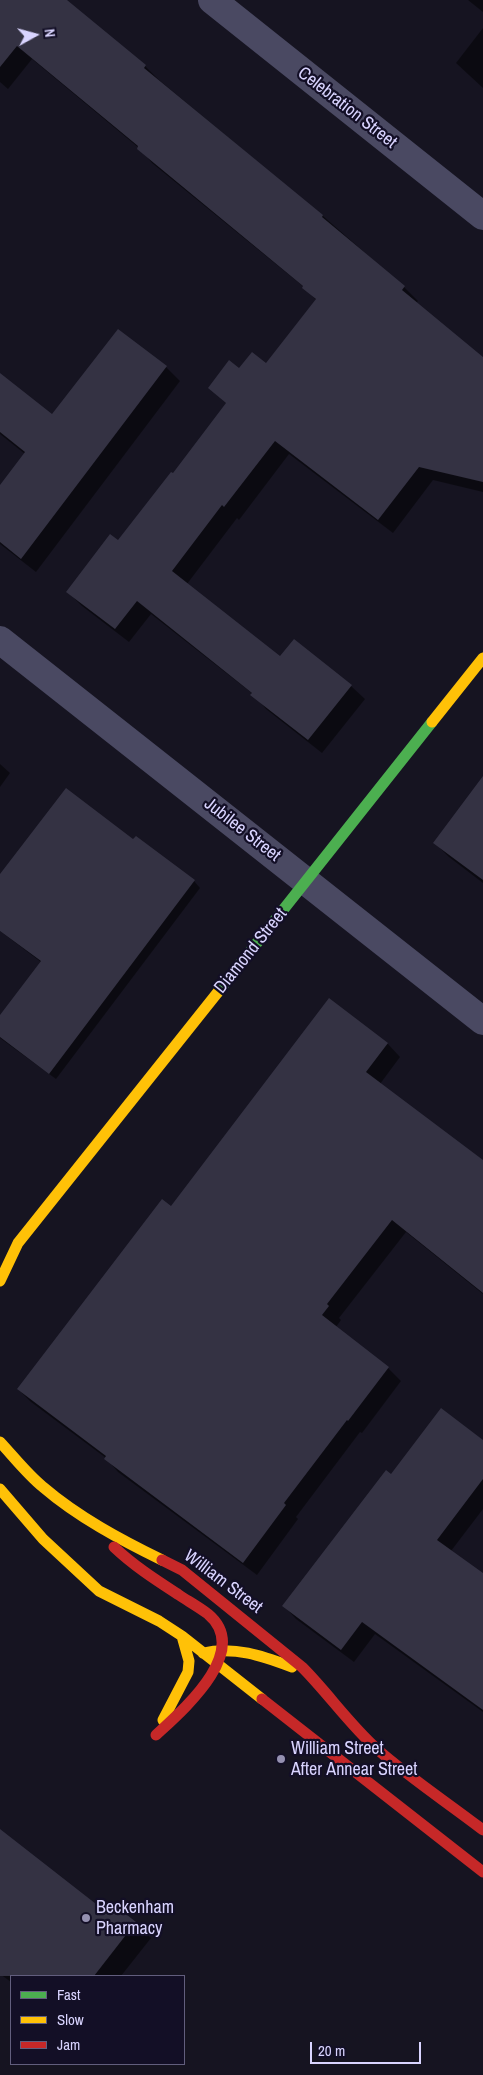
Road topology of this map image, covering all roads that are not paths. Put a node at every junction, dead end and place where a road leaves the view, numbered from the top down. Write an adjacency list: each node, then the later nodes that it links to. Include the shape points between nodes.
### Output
1 (212, 0): 2 (street, Celebration Street)
2 (483, 216)
3 (0, 640): 5 (street, Jubilee Street)
4 (483, 658): 5 (main road, Diamond Street)
5 (307, 881): 6 (street, Jubilee Street); 7 (main road, Diamond Street)
6 (483, 1021)
7 (9, 1250): 8 (main road, Diamond Street)
8 (0, 1281)
9 (0, 1442): 11 (main road, William Street, via 42,1486)
10 (0, 1489): 12 (main road, William Street, via 43,1540 99,1590)
11 (95, 1522): 13 (main road, William Street, via 119,1553 134,1566 208,1614 220,1628); 17 (main road, William Street, via 135,1547 182,1570)
12 (182, 1636): 14 (main road, William Street); 15 (main road)
13 (220, 1649): 14 (main road, William Street); 16 (main road, William Street); 17 (main road, William Street, via 242,1650 262,1656 296,1669)
14 (204, 1652): 15 (main road, William Street); 16 (main road, William Street)
15 (189, 1661): 19 (main road, William Street, via 188,1672 156,1735)
16 (218, 1663): 18 (main road, William Street); 19 (main road, William Street)
17 (320, 1685): 20 (main road, William Street, via 350,1723 377,1749)
18 (254, 1691): 19 (main road, William Street, via 222,1688); 21 (main road, William Street)
19 (192, 1701)
20 (483, 1830)
21 (483, 1872)

